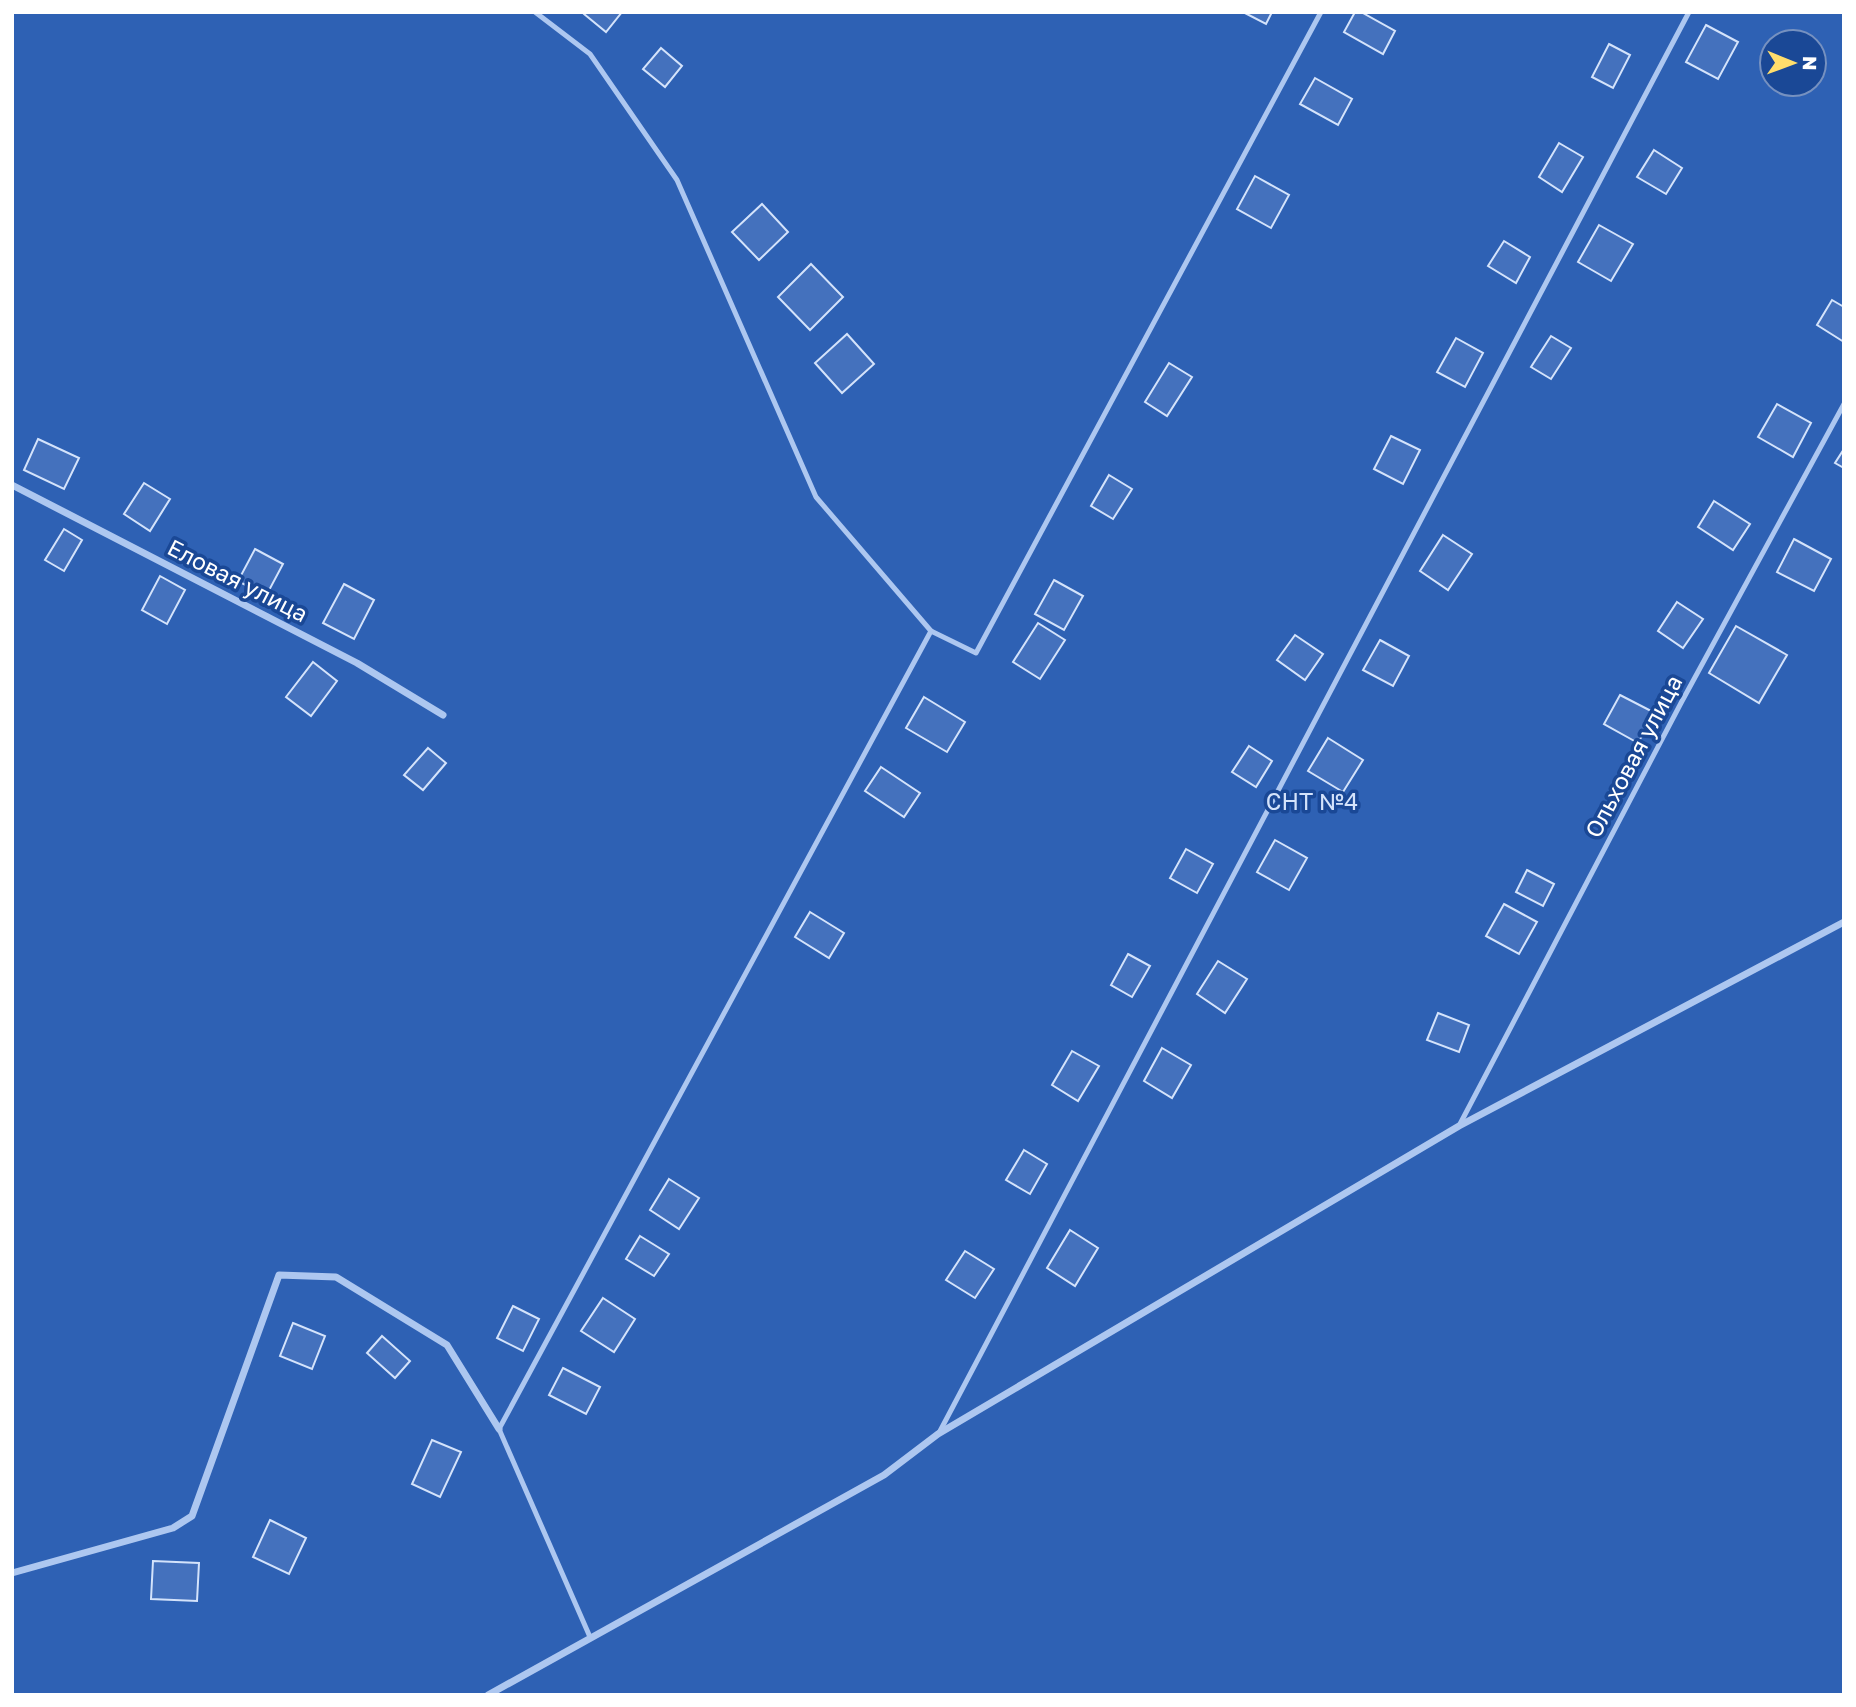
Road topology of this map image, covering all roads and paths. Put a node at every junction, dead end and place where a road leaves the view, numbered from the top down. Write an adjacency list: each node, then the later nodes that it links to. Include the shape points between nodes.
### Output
1 (535, 12): 6 (lane, via 590,54 677,180 816,497)
2 (1321, 12): 6 (lane, via 976,653)
3 (1689, 12): 11 (lane)
4 (1844, 404): 9 (lane, Ольховая улица)
5 (12, 485): 7 (street, Еловая улица, via 357,663)
6 (931, 631): 10 (lane)
7 (443, 715)
8 (1844, 922): 9 (street)
9 (1459, 1126): 11 (street)
10 (499, 1429): 12 (street, via 447,1345 336,1277 279,1275 192,1516 173,1528); 13 (lane)
11 (939, 1434): 13 (street, via 884,1475)
12 (12, 1573)
13 (590, 1637): 14 (street)
14 (488, 1695)

